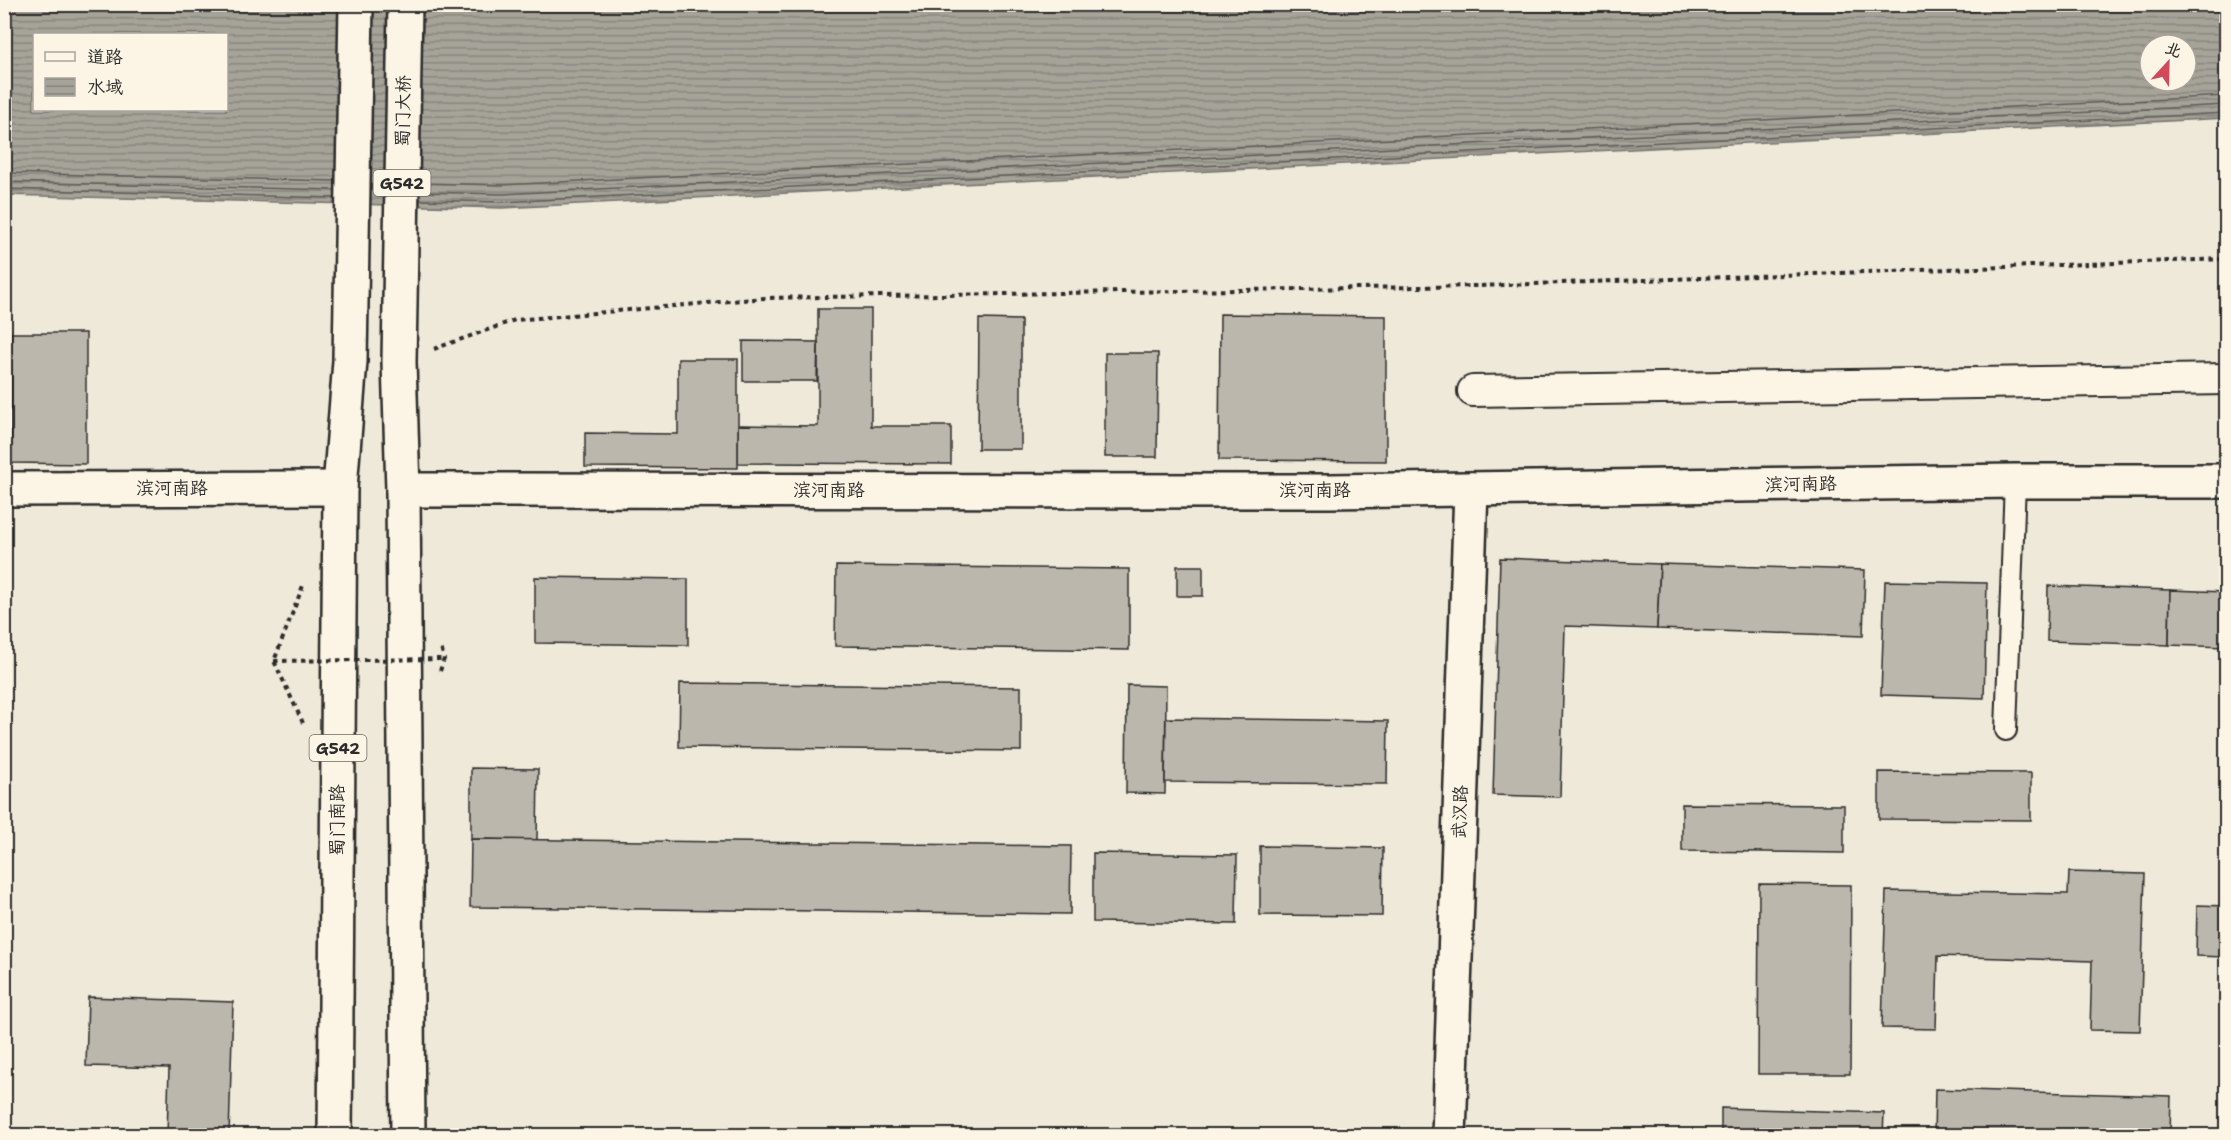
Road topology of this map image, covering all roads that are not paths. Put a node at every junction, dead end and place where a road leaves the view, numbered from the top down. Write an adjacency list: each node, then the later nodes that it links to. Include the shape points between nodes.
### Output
1 (356, 4): 7 (main road, 蜀门南路 / G542, via 350,361)
2 (405, 4): 10 (main road, 蜀门大桥 / G542, via 399,362)
3 (2226, 379): 4 (street)
4 (1473, 391)
5 (2015, 480): 6 (main road, 滨河南路); 9 (main road, 滨河南路); 11 (lane)
6 (2226, 481)
7 (340, 488): 8 (main road, 滨河南路); 12 (main road, 蜀门南路 / G542)
8 (4, 489)
9 (1471, 489): 10 (main road, 滨河南路); 14 (main road, 武汉路)
10 (403, 490): 13 (main road, G542)
11 (2006, 730)
12 (335, 1136)
13 (408, 1136)
14 (1449, 1136)

